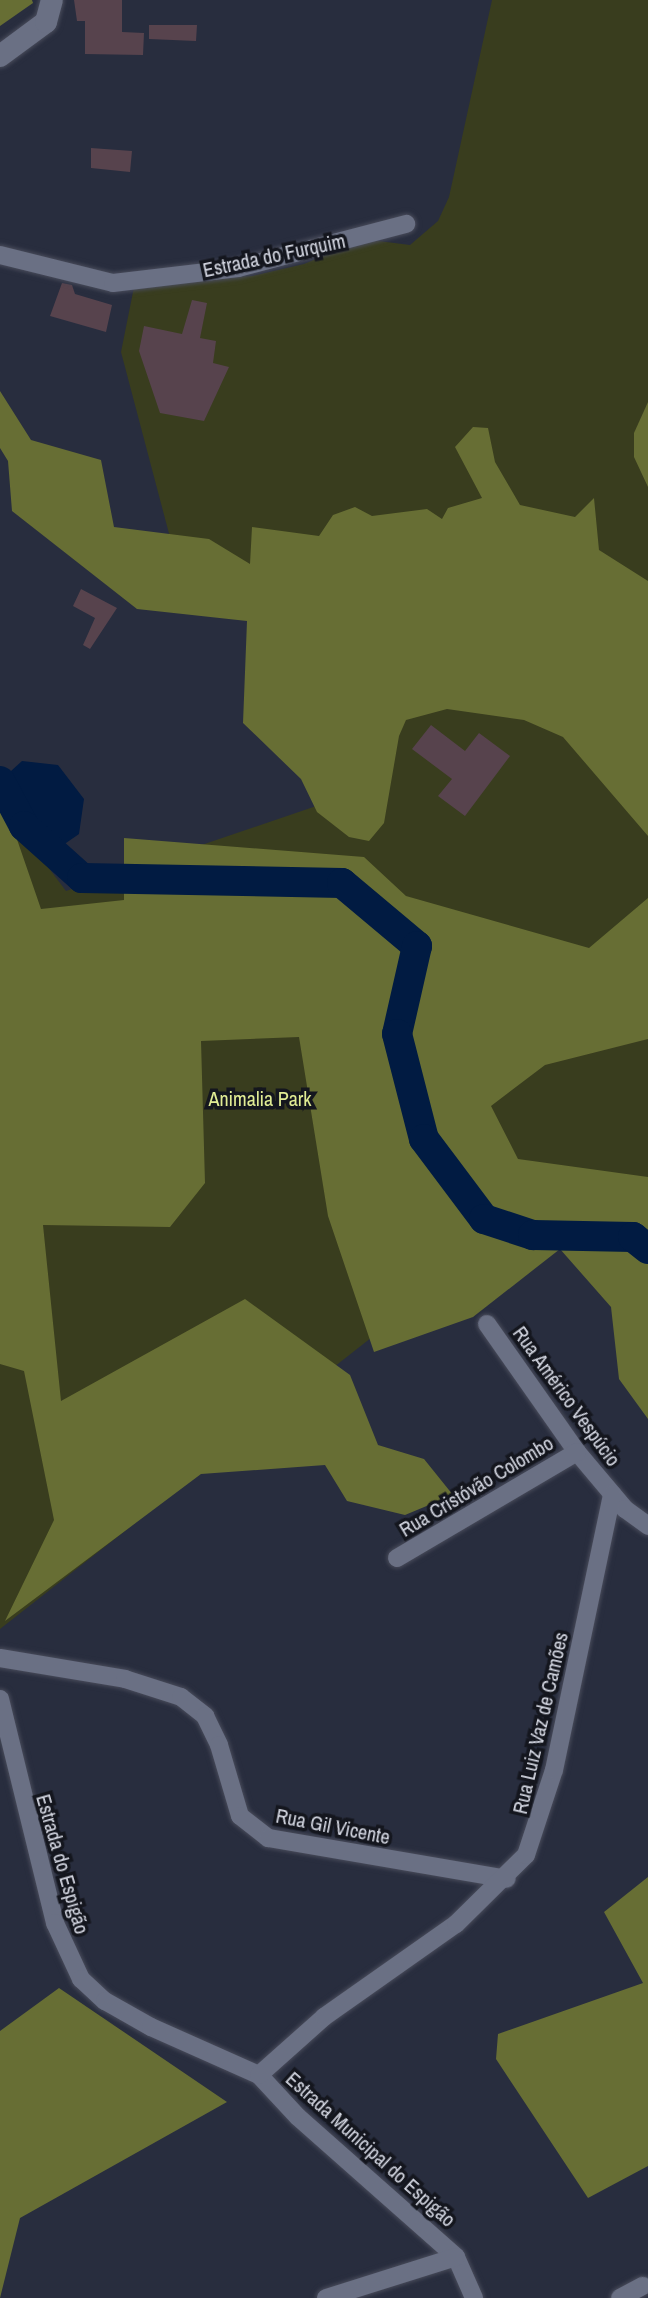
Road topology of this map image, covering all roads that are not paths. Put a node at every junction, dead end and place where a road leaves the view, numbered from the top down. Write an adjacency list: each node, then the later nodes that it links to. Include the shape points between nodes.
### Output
1 (52, 0): 2 (street, via 46,22)
2 (0, 56)
3 (406, 224): 4 (street, Estrada do Furquim, via 238,268 113,283)
4 (0, 255)
5 (487, 1324): 6 (street, Rua Américo Vespúcio)
6 (577, 1452): 7 (street, Rua Américo Vespúcio); 9 (street, Rua Cristóvão Colombo)
7 (612, 1494): 8 (street, Rua Américo Vespúcio); 12 (street, Rua Luiz Vaz de Camões, via 548,1795 526,1855)
8 (648, 1526)
9 (397, 1558)
10 (0, 1658): 12 (street, Rua Gil Vicente, via 125,1679 181,1697 205,1716 240,1816 268,1838)
11 (0, 1699): 13 (street, Estrada do Espigão, via 55,1923 81,1979 105,2001 151,2027)
12 (507, 1879): 13 (street, Rua Luiz Vaz de Camões, via 456,1924 324,2017)
13 (259, 2075): 14 (street, Estrada Municipal do Espigão, via 298,2117)
14 (456, 2257): 16 (street); 17 (street, Estrada Municipal do Espigão)
15 (643, 2286): 18 (street)
16 (326, 2298)
17 (474, 2298)
18 (620, 2298)

